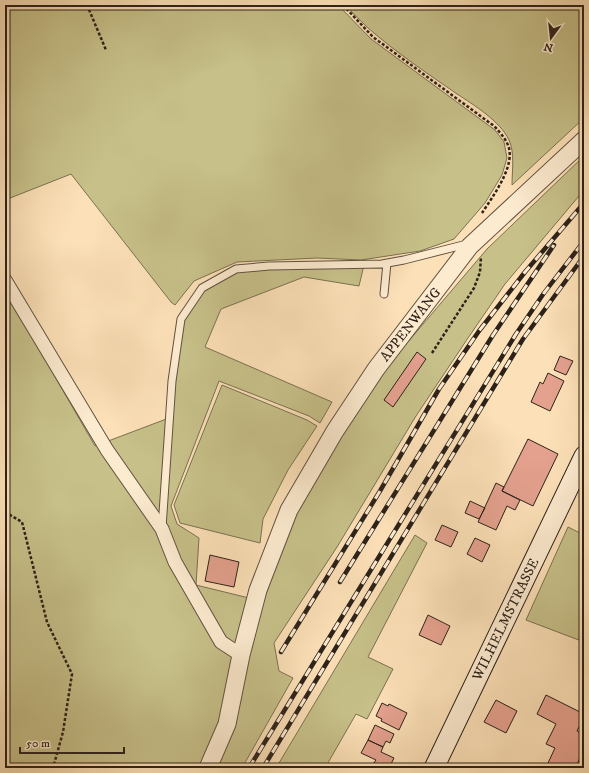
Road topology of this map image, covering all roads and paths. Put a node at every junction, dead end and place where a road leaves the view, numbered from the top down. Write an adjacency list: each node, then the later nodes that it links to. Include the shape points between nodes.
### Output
1 (86, 5): 3 (path)
2 (342, 5): 5 (path, via 373,37 494,126 508,144 510,156 507,170)
3 (106, 50)
4 (584, 140): 6 (street, APPENWANG)
5 (479, 217)
6 (473, 244): 7 (lane); 10 (path, via 481,255 480,272 474,288); 14 (street, APPENWANG, via 376,369 288,510 258,590)
7 (387, 263): 9 (lane); 13 (lane, via 236,269 202,288 181,319 172,381)
8 (5, 280): 13 (street, via 106,450)
9 (384, 294)
10 (432, 353)
11 (582, 467): 17 (main road, WILHELMSTRASSE)
12 (5, 512): 15 (path, via 22,522 47,622 72,674 63,732)
13 (162, 529): 14 (street, via 175,562 221,642)
14 (241, 655): 16 (street, APPENWANG, via 227,724)
15 (53, 768)
16 (208, 768)
17 (434, 768)

